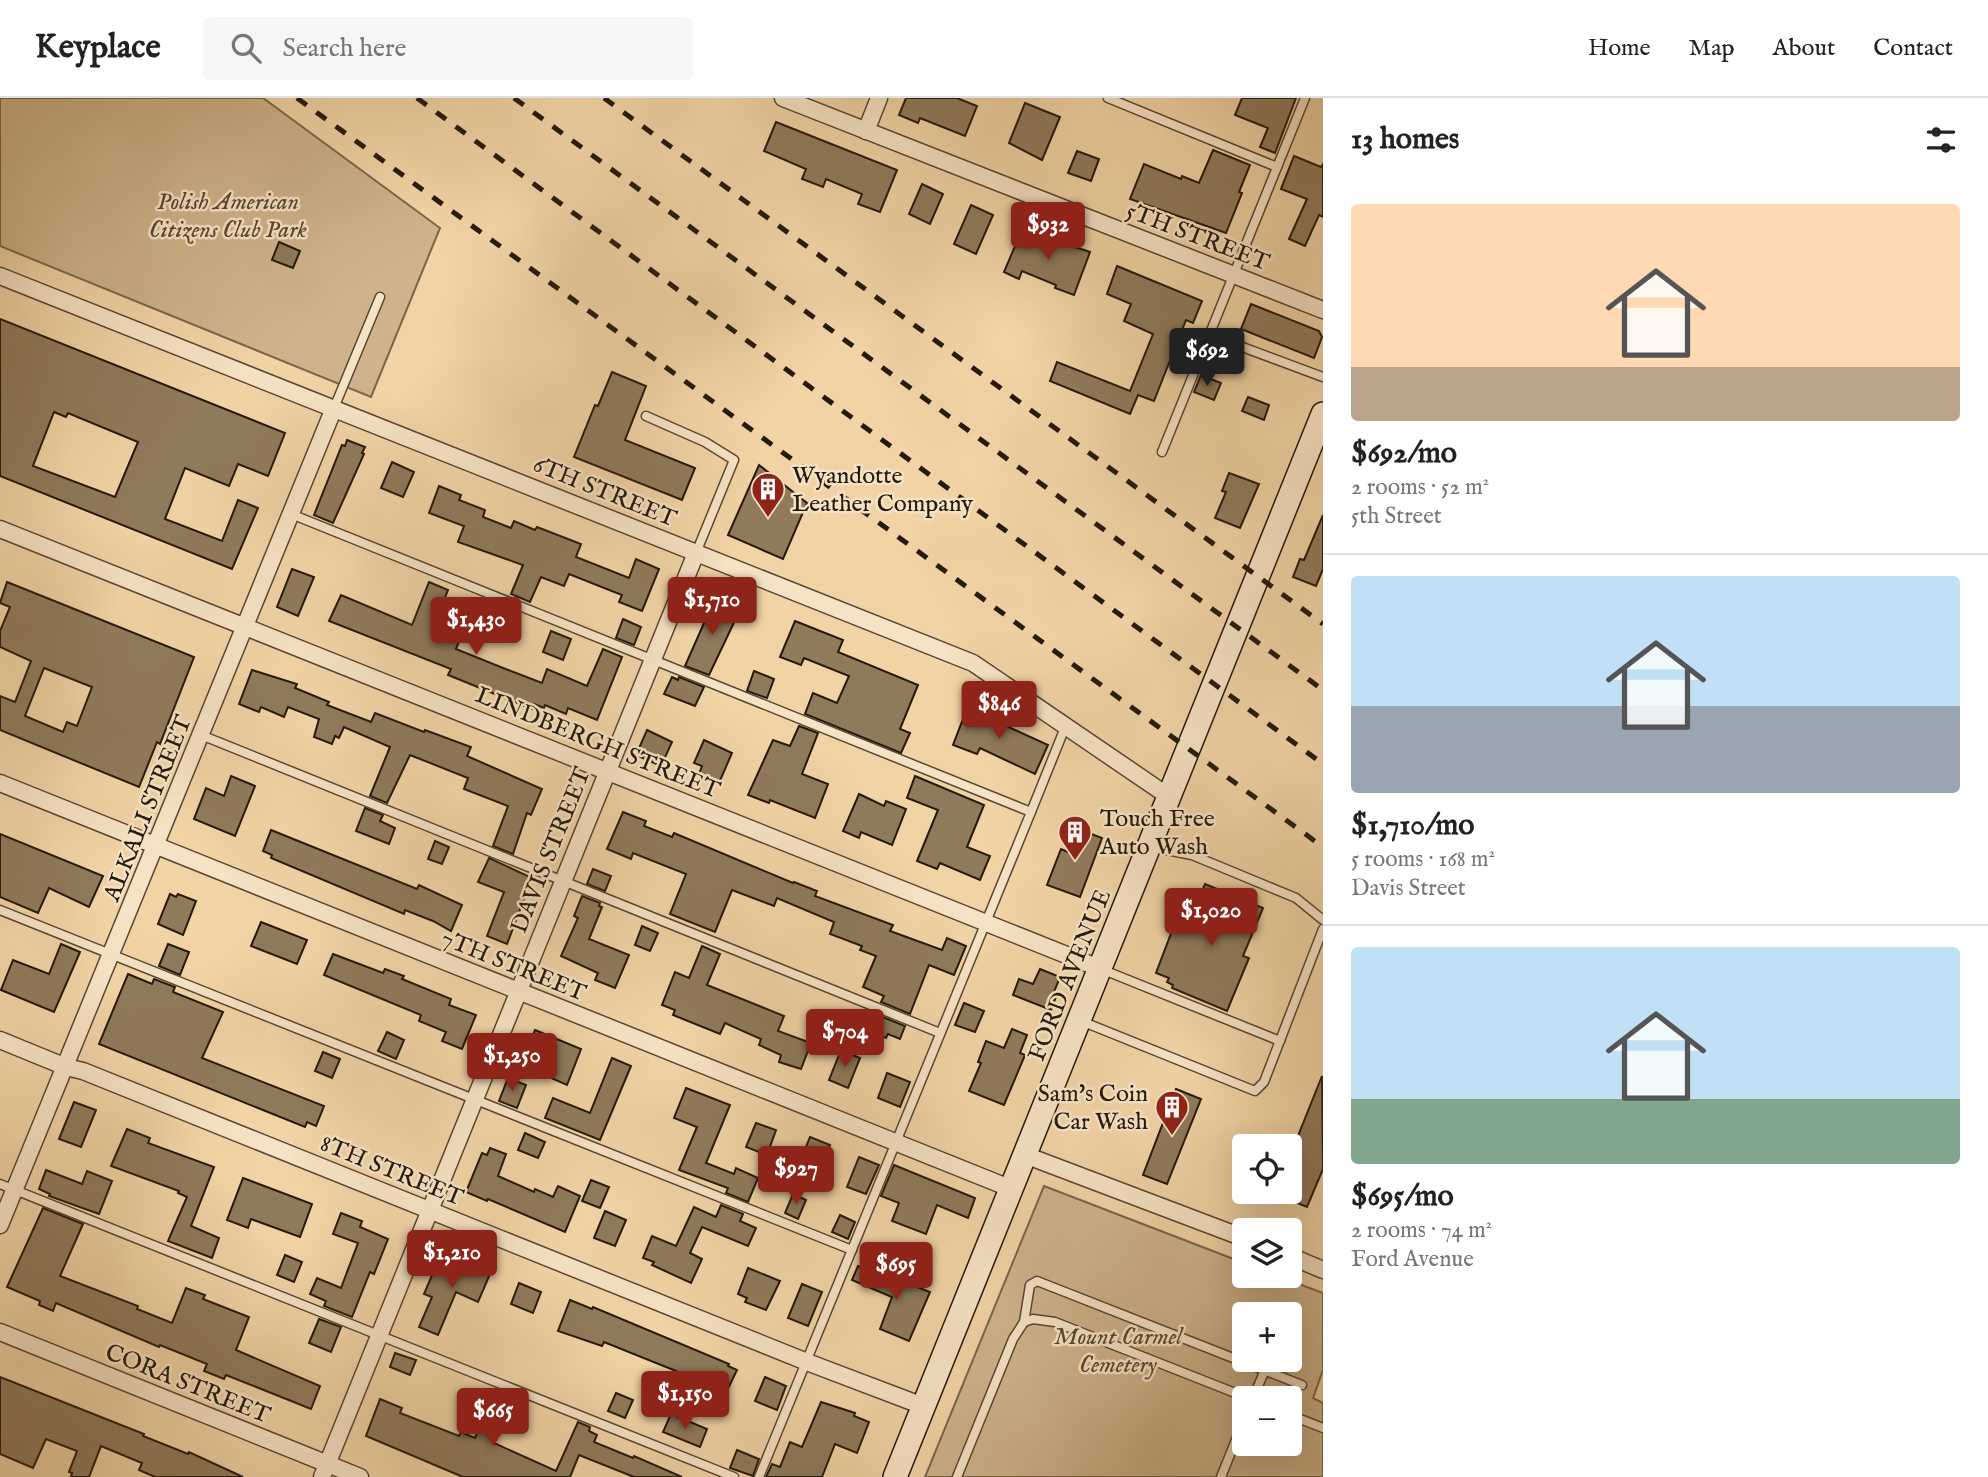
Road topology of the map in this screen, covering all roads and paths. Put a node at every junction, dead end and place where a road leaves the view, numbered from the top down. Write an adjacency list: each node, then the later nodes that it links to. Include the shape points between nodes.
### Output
1 (783, 98): 5 (street, 5TH STREET)
2 (880, 98): 5 (street)
3 (1108, 98): 6 (lane)
4 (1305, 98): 6 (lane)
5 (866, 131): 7 (street, 5TH STREET)
6 (1278, 167): 7 (lane)
7 (1234, 274): 10 (street, 5TH STREET); 11 (lane)
8 (0, 276): 13 (street, 6TH STREET)
9 (380, 297): 13 (lane)
10 (1323, 310)
11 (1210, 335): 12 (lane); 17 (lane)
12 (1323, 377)
13 (334, 408): 18 (street, ALKALI STREET); 20 (street, 6TH STREET)
14 (1323, 414): 16 (main road, FORD AVENUE)
15 (646, 416): 20 (lane, via 734,460)
16 (1317, 449): 27 (main road, FORD AVENUE)
17 (1162, 452)
18 (291, 514): 21 (street, ALKALI STREET); 22 (lane)
19 (0, 529): 21 (street, LINDBERGH STREET)
20 (696, 552): 22 (street, DAVIS STREET); 23 (street, 6TH STREET, via 973,663)
21 (246, 626): 24 (street, ALKALI STREET); 25 (street, LINDBERGH STREET)
22 (653, 660): 25 (street, DAVIS STREET); 28 (lane)
23 (1066, 725): 27 (street, 6TH STREET); 28 (lane)
24 (201, 736): 29 (street, ALKALI STREET); 31 (lane)
25 (607, 770): 31 (street, DAVIS STREET); 34 (street, LINDBERGH STREET)
26 (0, 783): 29 (street, 7TH STREET)
27 (1168, 796): 30 (main road, FORD AVENUE)
28 (1031, 812): 34 (lane)
29 (156, 845): 36 (street, ALKALI STREET); 38 (street, 7TH STREET)
30 (1148, 846): 33 (lane, via 1192,855 1296,898); 37 (main road, FORD AVENUE)
31 (564, 880): 38 (street, DAVIS STREET); 40 (lane)
32 (0, 910): 36 (lane)
33 (1323, 920)
34 (985, 923): 37 (street, LINDBERGH STREET); 40 (lane)
35 (1323, 929): 42 (lane)
36 (112, 955): 43 (street, ALKALI STREET); 44 (lane)
37 (1099, 968): 39 (main road, FORD AVENUE); 42 (lane)
38 (518, 992): 44 (street, DAVIS STREET); 45 (street, 7TH STREET)
39 (1079, 1020): 42 (lane, via 1255,1091 1264,1082); 46 (main road, FORD AVENUE)
40 (940, 1033): 45 (lane)
41 (0, 1041): 43 (street, 8TH STREET)
42 (1280, 1041)
43 (66, 1067): 47 (street, ALKALI STREET); 49 (street, 8TH STREET)
44 (475, 1099): 49 (street, DAVIS STREET); 52 (lane)
45 (896, 1142): 48 (street, 7TH STREET); 52 (lane)
46 (1025, 1155): 48 (main road, FORD AVENUE); 51 (street)
47 (7, 1187): 50 (street, ALKALI STREET); 57 (lane)
48 (1012, 1189): 63 (main road, FORD AVENUE)
49 (429, 1209): 57 (street, DAVIS STREET); 59 (street, 8TH STREET)
50 (0, 1225)
51 (1232, 1233)
52 (852, 1250): 59 (lane)
53 (1302, 1261): 54 (street)
54 (1323, 1270)
55 (1024, 1322): 58 (lane, via 1030,1285 1037,1281); 62 (lane, via 1046,1319); 72 (lane)
56 (0, 1332): 67 (street, CORA STREET)
57 (379, 1336): 67 (street, DAVIS STREET); 69 (lane)
58 (1232, 1357)
59 (807, 1362): 63 (street, 8TH STREET); 70 (lane)
60 (1270, 1372): 61 (lane)
61 (1302, 1385)
62 (1232, 1391)
63 (923, 1406): 71 (main road, FORD AVENUE)
64 (1302, 1420): 65 (lane)
65 (1323, 1428)
66 (1232, 1450): 73 (lane)
67 (325, 1471): 68 (street, CORA STREET)
68 (360, 1477)
69 (734, 1477)
70 (759, 1477)
71 (895, 1477)
72 (957, 1477)
73 (1221, 1477)

